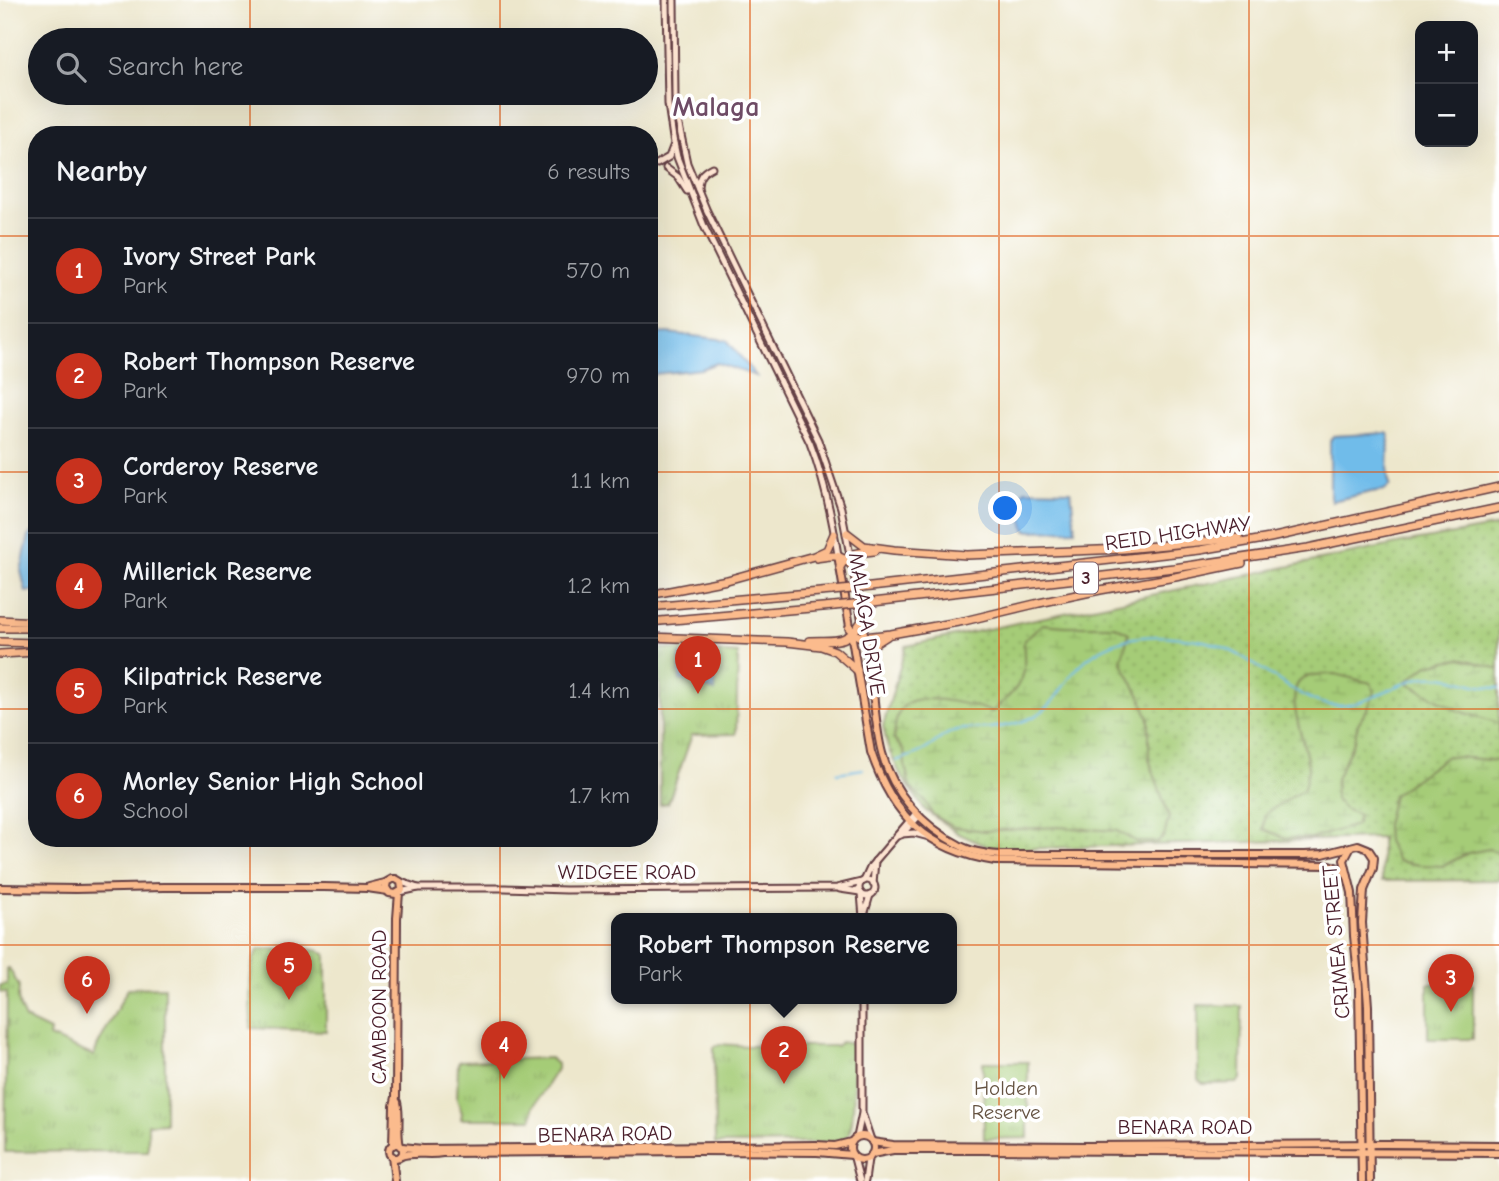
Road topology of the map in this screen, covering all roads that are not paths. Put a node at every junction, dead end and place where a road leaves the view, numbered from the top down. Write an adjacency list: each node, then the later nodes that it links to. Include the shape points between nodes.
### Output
1 (666, 0): 3 (main road, MALAGA DRIVE, via 667,84)
2 (674, 0): 7 (main road, MALAGA DRIVE, via 676,110)
3 (674, 145): 4 (main road, via 667,159); 8 (main road, MALAGA DRIVE)
4 (658, 164)
5 (712, 167): 7 (main road, via 700,177)
6 (666, 168): 8 (main road, via 678,177)
7 (698, 192): 12 (main road, MALAGA DRIVE, via 818,440)
8 (696, 205): 13 (main road, MALAGA DRIVE, via 810,443)
9 (1499, 487): 11 (highway, REID HIGHWAY / 3)
10 (1499, 508): 14 (highway, REID HIGHWAY / 3)
11 (1298, 531): 15 (highway, via 1187,544 1024,554); 21 (highway, REID HIGHWAY / 3, bridge, via 1187,552)
12 (847, 533): 15 (highway, via 864,546); 16 (main road, MALAGA DRIVE)
13 (834, 534): 16 (main road, MALAGA DRIVE); 17 (highway, via 827,550)
14 (1308, 548): 23 (highway, REID HIGHWAY / 3, bridge, via 864,603); 29 (highway)
15 (894, 550): 16 (highway)
16 (844, 556): 17 (highway); 18 (highway); 19 (highway)
17 (796, 562): 20 (highway)
18 (853, 567): 25 (main road, MALAGA DRIVE)
19 (840, 568): 28 (main road, MALAGA DRIVE)
20 (658, 593)
21 (658, 606)
22 (0, 620): 24 (highway)
23 (658, 621)
24 (28, 622)
25 (861, 622): 28 (highway); 31 (main road, MALAGA DRIVE)
26 (0, 628): 27 (highway)
27 (28, 628)
28 (851, 632): 31 (highway); 33 (highway, via 844,639); 38 (main road, MALAGA DRIVE)
29 (891, 634): 31 (highway); 36 (highway)
30 (658, 637): 33 (highway)
31 (864, 637): 36 (main road, MALAGA DRIVE)
32 (0, 642): 34 (highway)
33 (787, 642): 38 (highway, via 835,651)
34 (28, 643)
35 (28, 652): 37 (highway)
36 (866, 653): 40 (main road, MALAGA DRIVE, via 886,766)
37 (0, 654)
38 (857, 670): 39 (main road, MALAGA DRIVE, via 871,752 881,781)
39 (902, 812): 41 (main road, MALAGA DRIVE); 42 (main road)
40 (917, 815): 41 (main road); 44 (main road, MALAGA DRIVE, via 959,845 1000,855 1305,855)
41 (911, 822): 42 (main road); 43 (main road, MALAGA DRIVE)
42 (900, 834): 43 (main road); 45 (main road)
43 (929, 837): 46 (main road, MALAGA DRIVE, via 957,852 995,861 1330,865)
44 (1352, 846): 46 (main road, CRIMEA STREET, via 1344,860); 64 (main road, CRIMEA STREET, via 1363,846 1374,858 1364,890 1362,923)
45 (875, 862): 49 (main road); 50 (main road)
46 (1348, 877): 65 (main road, CRIMEA STREET, via 1359,987)
47 (387, 882): 48 (main road, via 394,878); 52 (main road); 55 (main road)
48 (401, 882): 53 (main road, WIDGEE ROAD); 56 (main road)
49 (863, 882): 50 (main road); 54 (main road, WIDGEE ROAD); 57 (main road)
50 (873, 884): 58 (main road)
51 (0, 888): 52 (main road)
52 (367, 888): 55 (main road)
53 (418, 888): 54 (main road, WIDGEE ROAD); 56 (main road, WIDGEE ROAD)
54 (837, 888): 57 (main road, WIDGEE ROAD)
55 (388, 892): 56 (main road); 61 (main road, CAMBOON ROAD)
56 (400, 892): 61 (main road, CAMBOON ROAD)
57 (860, 893): 58 (main road); 59 (main road)
58 (870, 895): 60 (main road)
59 (863, 913)
60 (864, 913)
61 (397, 918): 71 (main road, CAMBOON ROAD, via 394,1106)
62 (862, 1004): 63 (main road)
63 (862, 1113): 66 (main road); 67 (main road)
64 (1370, 1127): 69 (main road); 72 (main road, CRIMEA STREET)
65 (1362, 1129): 68 (main road); 73 (main road, CRIMEA STREET)
66 (854, 1139): 67 (main road, via 864,1136); 71 (main road, BENARA ROAD, via 835,1146); 79 (main road)
67 (871, 1141): 68 (main road, BENARA ROAD, via 905,1145); 78 (main road)
68 (1342, 1144): 73 (main road, BENARA ROAD)
69 (1385, 1144): 70 (main road, BENARA ROAD); 72 (main road, BENARA ROAD)
70 (1499, 1145)
71 (398, 1146): 77 (main road, via 403,1152); 77 (main road, via 390,1151)
72 (1370, 1148): 73 (main road, BENARA ROAD); 75 (main road, BENARA ROAD); 80 (main road, CRIMEA STREET)
73 (1361, 1149): 74 (main road, BENARA ROAD); 81 (main road, CRIMEA STREET)
74 (1347, 1153): 78 (main road, BENARA ROAD, via 892,1150); 81 (main road)
75 (1389, 1153): 76 (main road, BENARA ROAD); 80 (main road)
76 (1499, 1153)
77 (397, 1156): 79 (main road, BENARA ROAD, via 416,1152 684,1151 817,1152); 82 (main road)
78 (870, 1156): 79 (main road); 83 (main road)
79 (853, 1157): 83 (main road)
80 (1370, 1168): 85 (main road, CRIMEA STREET)
81 (1362, 1172): 84 (main road, CRIMEA STREET)
82 (395, 1179)
83 (862, 1181)
84 (1362, 1181)
85 (1370, 1181)

